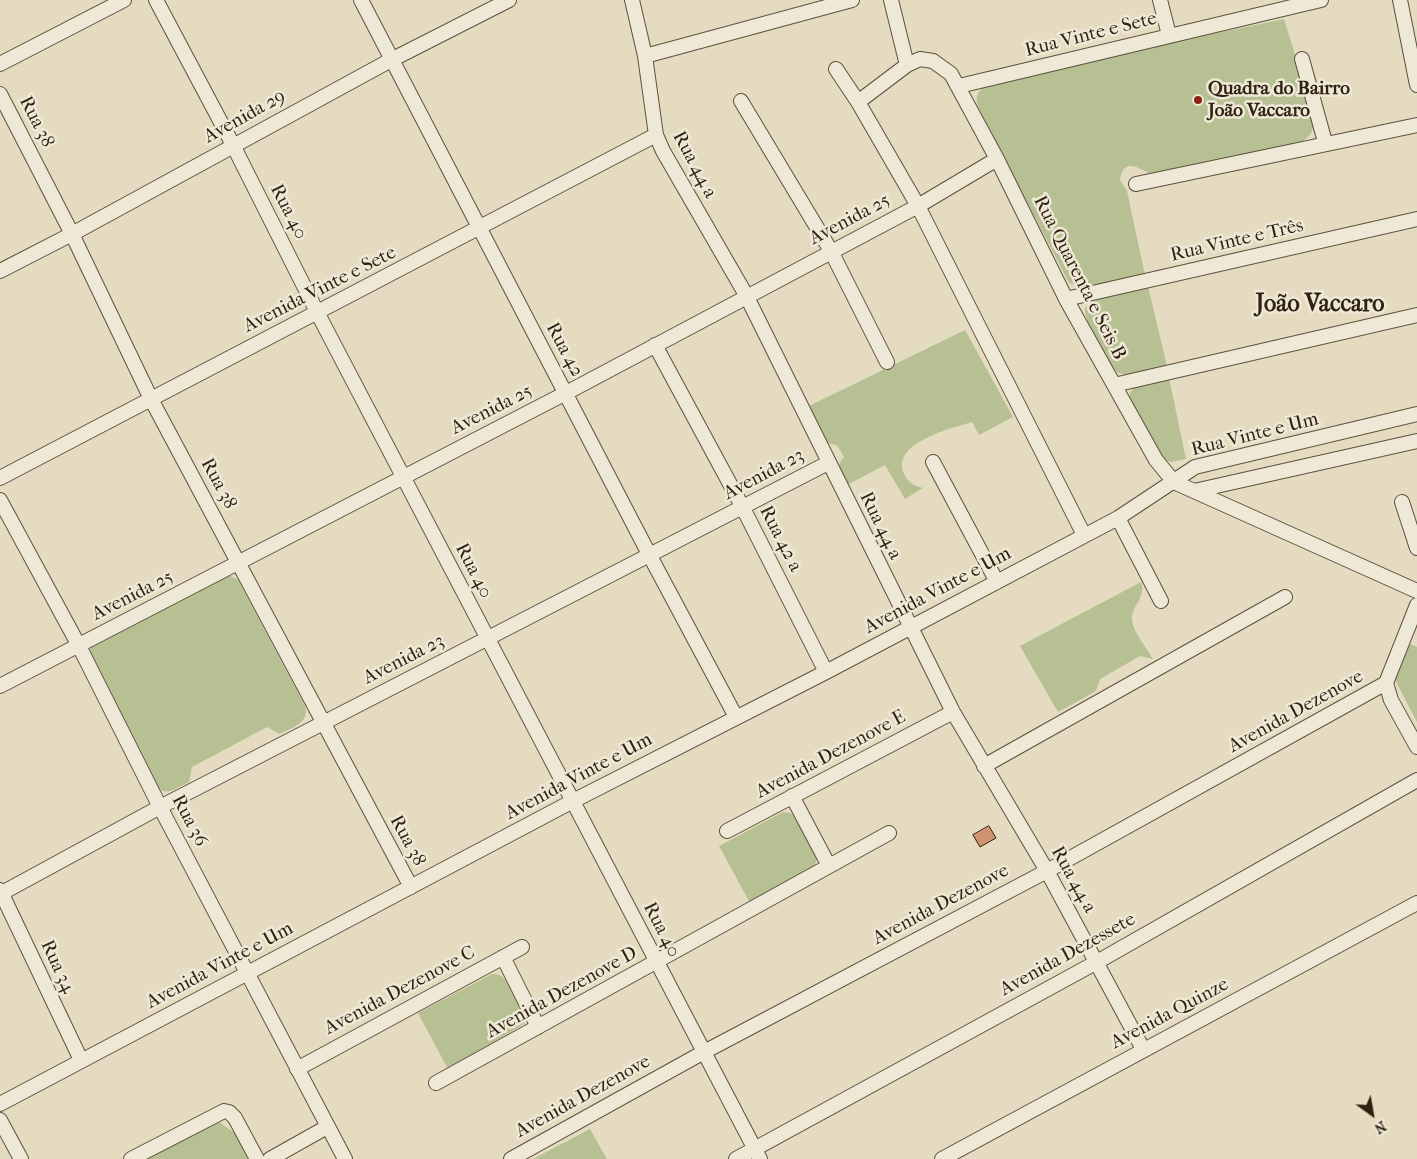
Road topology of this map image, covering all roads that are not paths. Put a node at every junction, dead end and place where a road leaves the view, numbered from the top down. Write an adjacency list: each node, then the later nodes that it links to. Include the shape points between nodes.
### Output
1 (124, 0): 15 (street)
2 (156, 0): 26 (street, Rua 40)
3 (361, 0): 14 (street, Rua 42)
4 (509, 0): 14 (street, Avenida 29)
5 (632, 0): 12 (street, Rua 44 a)
6 (852, 0): 12 (street)
7 (891, 0): 16 (street)
8 (1160, 0): 11 (street)
9 (1321, 0): 11 (street, Rua Vinte e Sete)
10 (1400, 0): 18 (street)
11 (1169, 36): 19 (street, Rua Vinte e Sete)
12 (644, 56): 24 (street, Rua 44 a)
13 (1302, 59): 25 (street)
14 (391, 60): 26 (street, Avenida 29); 31 (street, Rua 42)
15 (0, 64)
16 (907, 65): 19 (street, Rua Quarenta e Seis B, via 920,59 933,61 951,74); 22 (street)
17 (836, 69): 22 (street)
18 (1417, 85)
19 (959, 86): 27 (street, Rua Quarenta e Seis B)
20 (0, 94): 32 (street, Rua 38)
21 (741, 101): 33 (street)
22 (858, 102): 29 (street)
23 (1417, 125): 25 (street)
24 (656, 135): 31 (street, Avenida Vinte e Sete); 35 (street, Rua 44 a)
25 (1325, 142): 28 (street)
26 (233, 145): 32 (street, Avenida 29); 37 (street, Rua 40)
27 (997, 159): 29 (street, Avenida 25); 36 (street, Rua Quarenta e Seis B)
28 (1136, 184)
29 (918, 206): 33 (street, Avenida 25); 56 (street)
30 (1417, 219): 36 (street, Rua Vinte e Três)
31 (479, 229): 37 (street, Avenida Vinte e Sete); 42 (street, Rua 42)
32 (72, 234): 34 (street, Avenida 29); 43 (street, Rua 38)
33 (832, 250): 35 (street, Avenida 25); 40 (street)
34 (0, 271)
35 (746, 296): 39 (street, Avenida 25); 47 (street, Rua 44 a)
36 (1066, 299): 41 (street, Rua Quarenta e Seis B)
37 (317, 312): 43 (street, Avenida Vinte e Sete); 48 (street, Rua 40)
38 (1417, 315): 41 (street)
39 (655, 345): 42 (street, Avenida 25); 54 (street, Rua 42 a)
40 (887, 362)
41 (1114, 386): 50 (street, Rua Quarenta e Seis B, via 1156,460)
42 (566, 393): 48 (street, Avenida 25); 58 (street, Rua 42)
43 (151, 399): 49 (street, Avenida Vinte e Sete); 59 (street, Rua 38)
44 (1417, 414): 50 (street, Rua Vinte e Um, via 1195,467)
45 (1417, 441): 51 (street)
46 (933, 462): 60 (street)
47 (828, 463): 54 (street, Avenida 23); 65 (street, Rua 44 a)
48 (403, 477): 59 (street, Avenida 25); 66 (street, Rua 40)
49 (0, 478)
50 (1174, 482): 51 (street, Rua Vinte e Um); 55 (street, Avenida Vinte e Um)
51 (1194, 491): 61 (street)
52 (0, 500): 67 (street, Rua 36)
53 (1402, 502): 57 (street)
54 (743, 508): 58 (street, Avenida 23); 68 (street, Rua 42 a)
55 (1118, 518): 56 (street, Avenida Vinte e Um); 63 (street)
56 (1084, 535): 60 (street, Avenida Vinte e Um)
57 (1417, 548)
58 (650, 556): 66 (street, Avenida 23); 72 (street, Rua 42)
59 (240, 564): 67 (street, Avenida 25); 73 (street, Rua 38)
60 (996, 582): 65 (street, Avenida Vinte e Um)
61 (1417, 592)
62 (1285, 597): 75 (street)
63 (1161, 601)
64 (1417, 605): 69 (street)
65 (909, 628): 68 (street, Avenida Vinte e Um); 71 (street, Rua 44 a)
66 (487, 638): 73 (street, Avenida 23); 78 (street, Rua 40)
67 (78, 644): 70 (street, Avenida 25); 79 (street, Rua 36)
68 (826, 672): 72 (street, Avenida Vinte e Um)
69 (1386, 683): 74 (street, via 1391,700); 83 (street, Avenida Dezenove)
70 (0, 686)
71 (953, 712): 75 (street, Rua 44 a); 77 (street, Avenida Dezenove E)
72 (736, 717): 78 (street, Avenida Vinte e Um)
73 (322, 724): 79 (street, Avenida 23); 84 (street, Rua 38)
74 (1417, 748)
75 (984, 766): 83 (street, Rua 44 a)
76 (1417, 780): 90 (street, Avenida Dezessete)
77 (792, 796): 80 (street, Avenida Dezenove E); 82 (street)
78 (572, 800): 84 (street, Avenida Vinte e Um); 89 (street, Rua 40)
79 (160, 807): 85 (street, Avenida 23); 91 (street, Rua 36)
80 (727, 831)
81 (889, 833): 82 (street, Avenida Dezenove D)
82 (829, 866): 89 (street, Avenida Dezenove D)
83 (1047, 870): 90 (street, Rua 44 a); 94 (street, Avenida Dezenove)
84 (411, 887): 91 (street, Avenida Vinte e Um)
85 (1, 892): 95 (street, Rua 34)
86 (1417, 903): 93 (street, Avenida Quinze)
87 (522, 947): 88 (street, Avenida Dezenove C)
88 (503, 957): 92 (street); 96 (street, Avenida Dezenove C)
89 (656, 962): 92 (street, Avenida Dezenove D); 94 (street, Rua 40)
90 (1097, 962): 93 (street, Rua 44 a); 101 (street, Avenida Dezessete)
91 (247, 973): 95 (street, Avenida Vinte e Um); 96 (street, Rua 36)
92 (538, 1027): 97 (street, Avenida Dezenove D)
93 (1143, 1049): 109 (street, Avenida Quinze)
94 (704, 1052): 101 (street, Rua 40); 107 (street, Avenida Dezenove)
95 (81, 1060): 98 (street, Avenida Vinte e Um)
96 (297, 1068): 100 (street, Rua 36)
97 (436, 1083)
98 (0, 1104)
99 (0, 1120): 102 (street)
100 (327, 1127): 105 (street); 106 (street, Rua 36)
101 (757, 1154): 108 (street, Avenida Dezessete)
102 (21, 1159)
103 (132, 1159): 104 (street, via 224,1111 235,1118)
104 (257, 1159)
105 (270, 1159)
106 (345, 1159)
107 (511, 1159)
108 (736, 1159)
109 (942, 1159)

